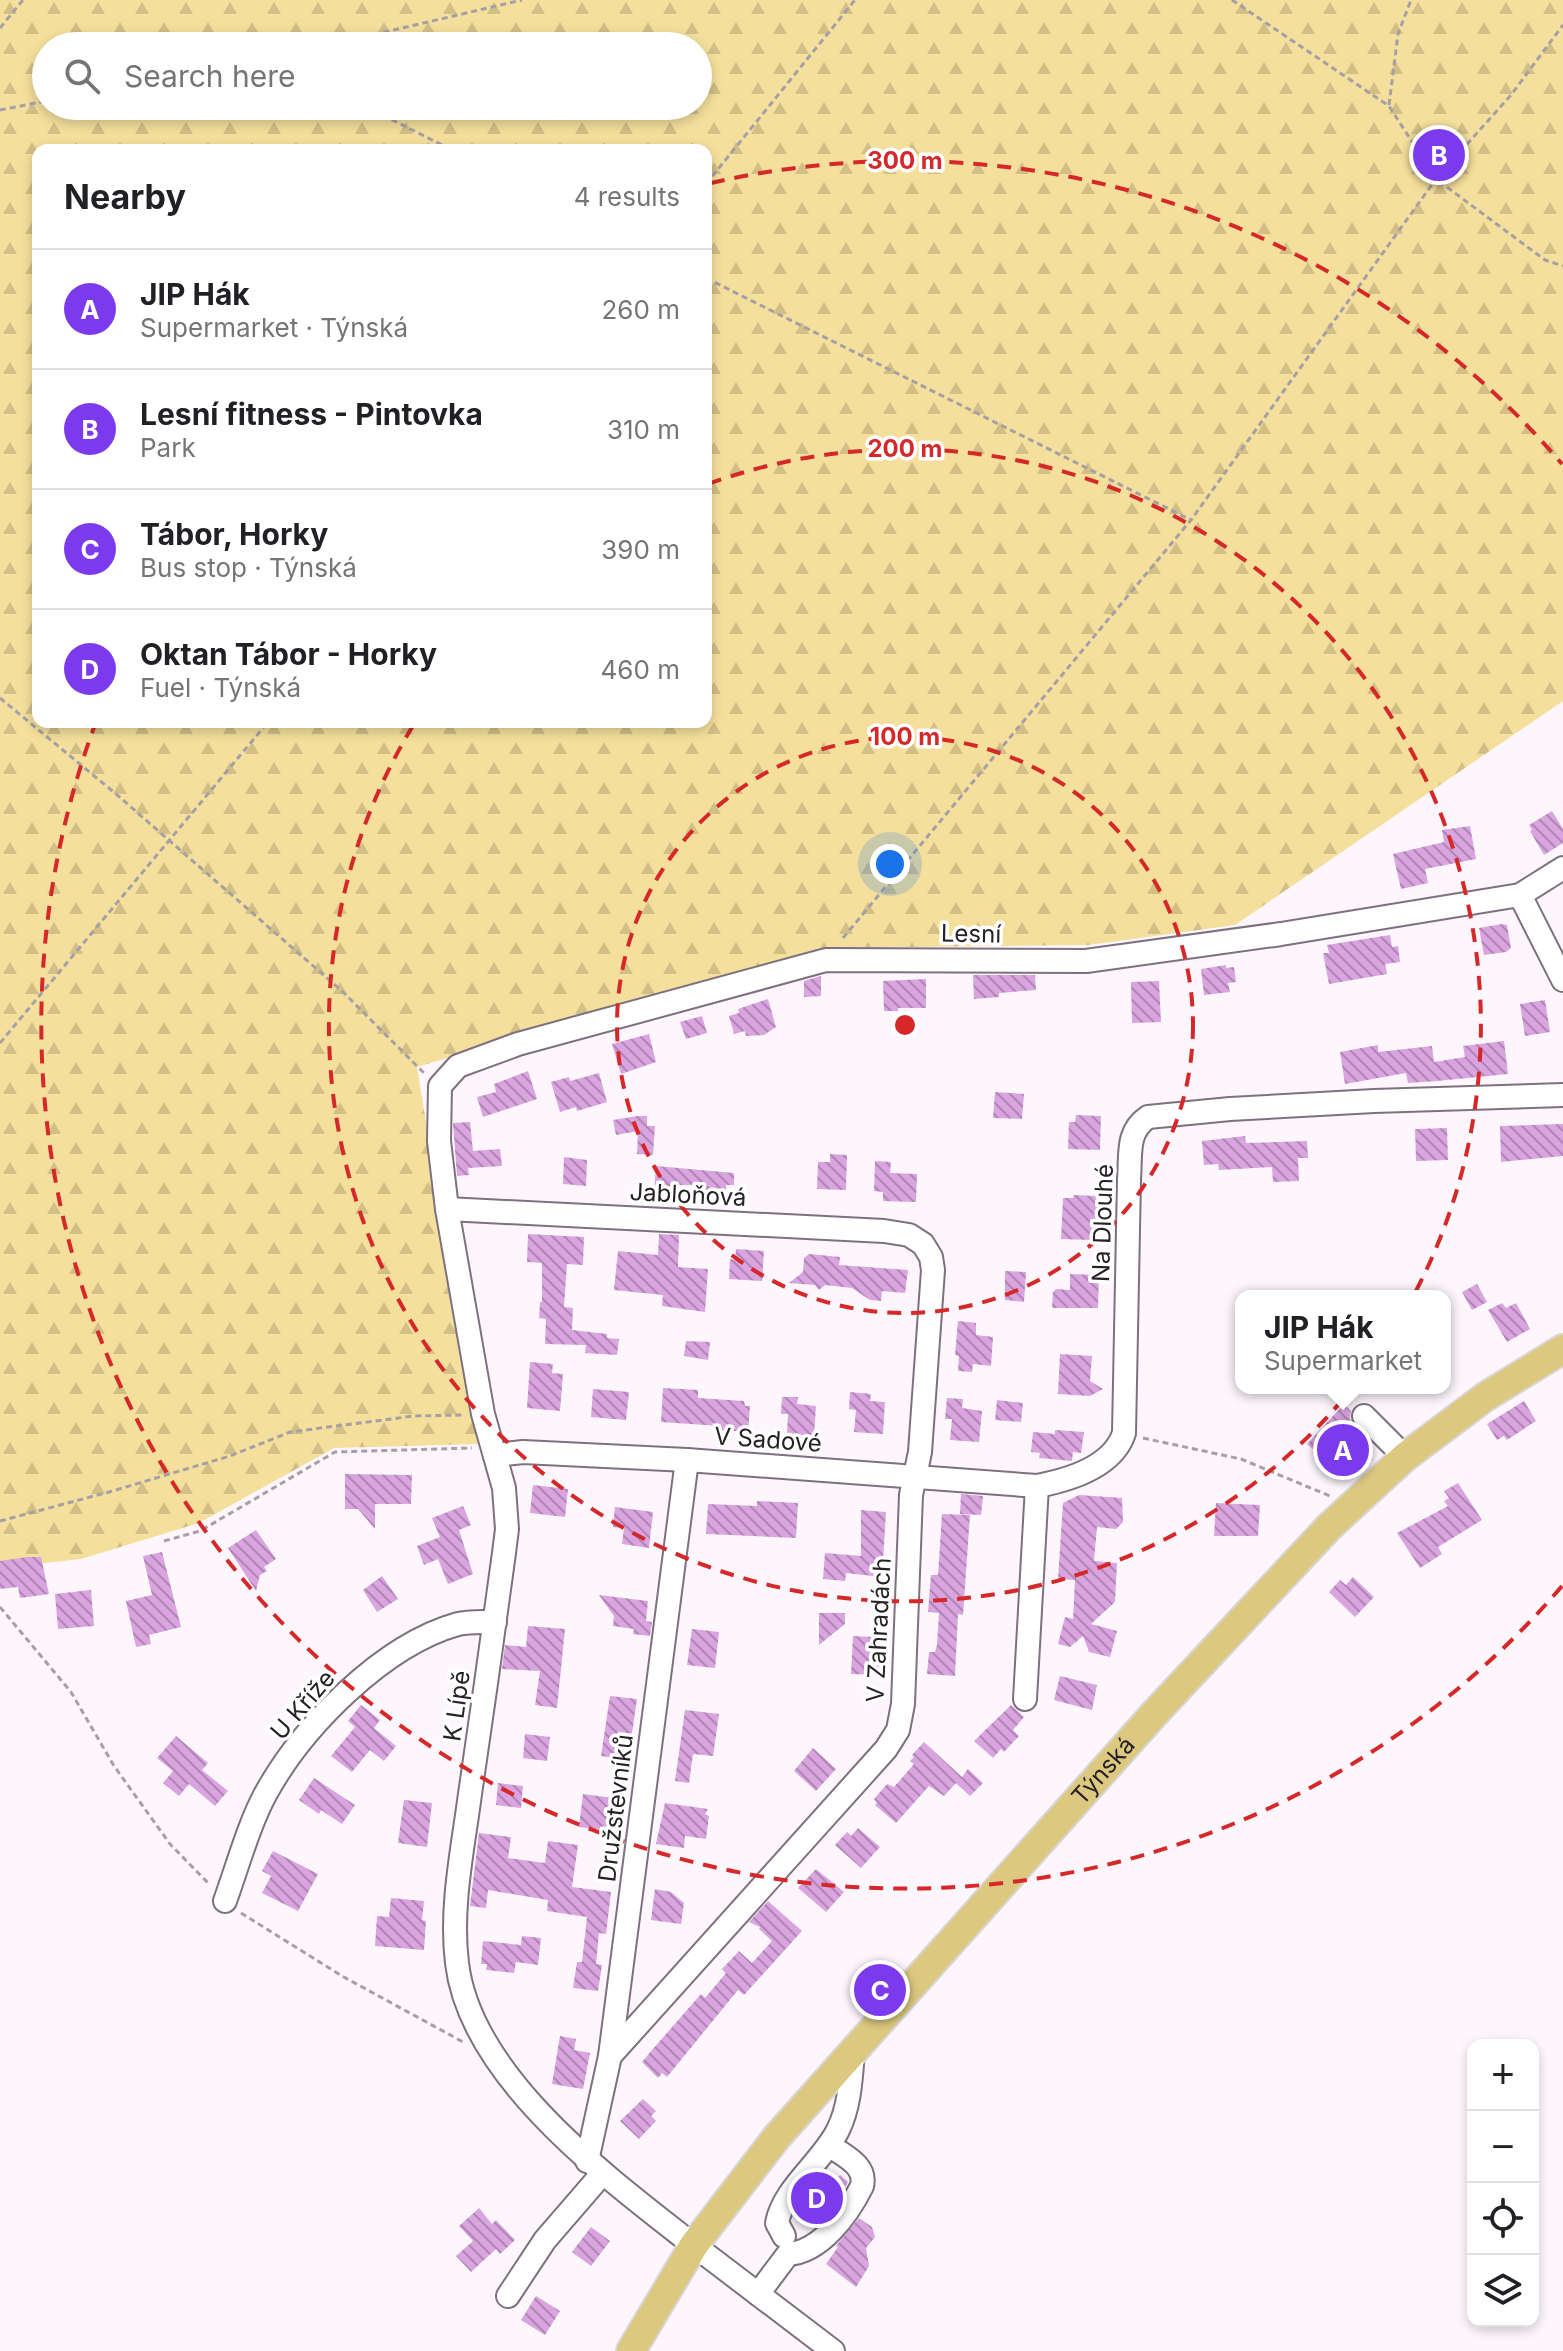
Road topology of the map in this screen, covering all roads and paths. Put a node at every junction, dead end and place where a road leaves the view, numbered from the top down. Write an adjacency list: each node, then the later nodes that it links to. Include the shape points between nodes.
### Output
1 (23, 0): 7 (path)
2 (522, 0): 8 (path)
3 (855, 0): 14 (path)
4 (1232, 0): 10 (path)
5 (1411, 0): 10 (path, via 1398,34)
6 (1563, 25): 15 (path, via 1511,95)
7 (0, 28)
8 (385, 32)
9 (32, 104): 11 (path)
10 (1389, 106): 15 (path)
11 (0, 110)
12 (393, 120): 13 (path)
13 (440, 144)
14 (712, 177)
15 (1436, 179): 16 (path, via 1545,260); 18 (path)
16 (1563, 266)
17 (712, 281): 18 (path)
18 (1191, 520): 26 (path)
19 (0, 698): 20 (path)
20 (32, 725)
21 (35, 728): 23 (path)
22 (263, 728): 23 (path)
23 (170, 842): 28 (path); 29 (path, via 343,992)
24 (1563, 868): 25 (street)
25 (1520, 895): 26 (street, Lesní, via 1086,961); 27 (street)
26 (826, 960): 29 (street, Lesní, via 518,1044 458,1066)
27 (1563, 980)
28 (0, 1043)
29 (440, 1086): 31 (street, K Lípě)
30 (1563, 1095): 36 (street, Na Dlouhé, via 1230,1109 1148,1117 1137,1124 1129,1179)
31 (447, 1209): 32 (street, Jabloňová, via 884,1231 909,1235); 34 (street, K Lípě)
32 (923, 1244): 40 (street, V Zahradách, via 931,1257 932,1288)
33 (1563, 1349): 38 (main road, Týnská, via 1485,1397)
34 (483, 1414): 37 (street, K Lípě); 43 (path, via 414,1416 290,1432 230,1456)
35 (1364, 1416): 38 (street)
36 (1124, 1433): 41 (street, via 1113,1452 1082,1474); 42 (path, via 1241,1459)
37 (494, 1451): 39 (street, V Sadové); 44 (path, via 335,1452 200,1531); 45 (street, K Lípě, via 507,1529)
38 (1405, 1457): 48 (main road, Týnská, via 1329,1527 1155,1713)
39 (687, 1460): 40 (street, V Sadové); 49 (street, Družstevníků)
40 (915, 1477): 41 (street, V Sadové); 49 (street, V Zahradách, via 903,1704 894,1737)
41 (1037, 1486): 46 (street)
42 (1332, 1497)
43 (0, 1521)
44 (164, 1541)
45 (495, 1622): 47 (street, U Kříže, via 460,1623 418,1641 357,1682 307,1732 265,1794); 51 (street, K Lípě, via 460,1869 458,1972 472,2014 498,2060)
46 (1025, 1699)
47 (225, 1901)
48 (853, 2051): 50 (street, via 849,2097); 52 (main road, Týnská, via 776,2138)
49 (610, 2056): 51 (street, Družstevníků)
50 (834, 2149): 53 (street, via 785,2227); 53 (street, via 860,2167 862,2186 819,2243 803,2251)
51 (595, 2168): 52 (street, K Lípě); 55 (street)
52 (694, 2245): 54 (street, K Lípě); 56 (main road, Týnská)
53 (786, 2245): 54 (street)
54 (758, 2294): 57 (street, K Lípě)
55 (508, 2296)
56 (631, 2351)
57 (833, 2351)

